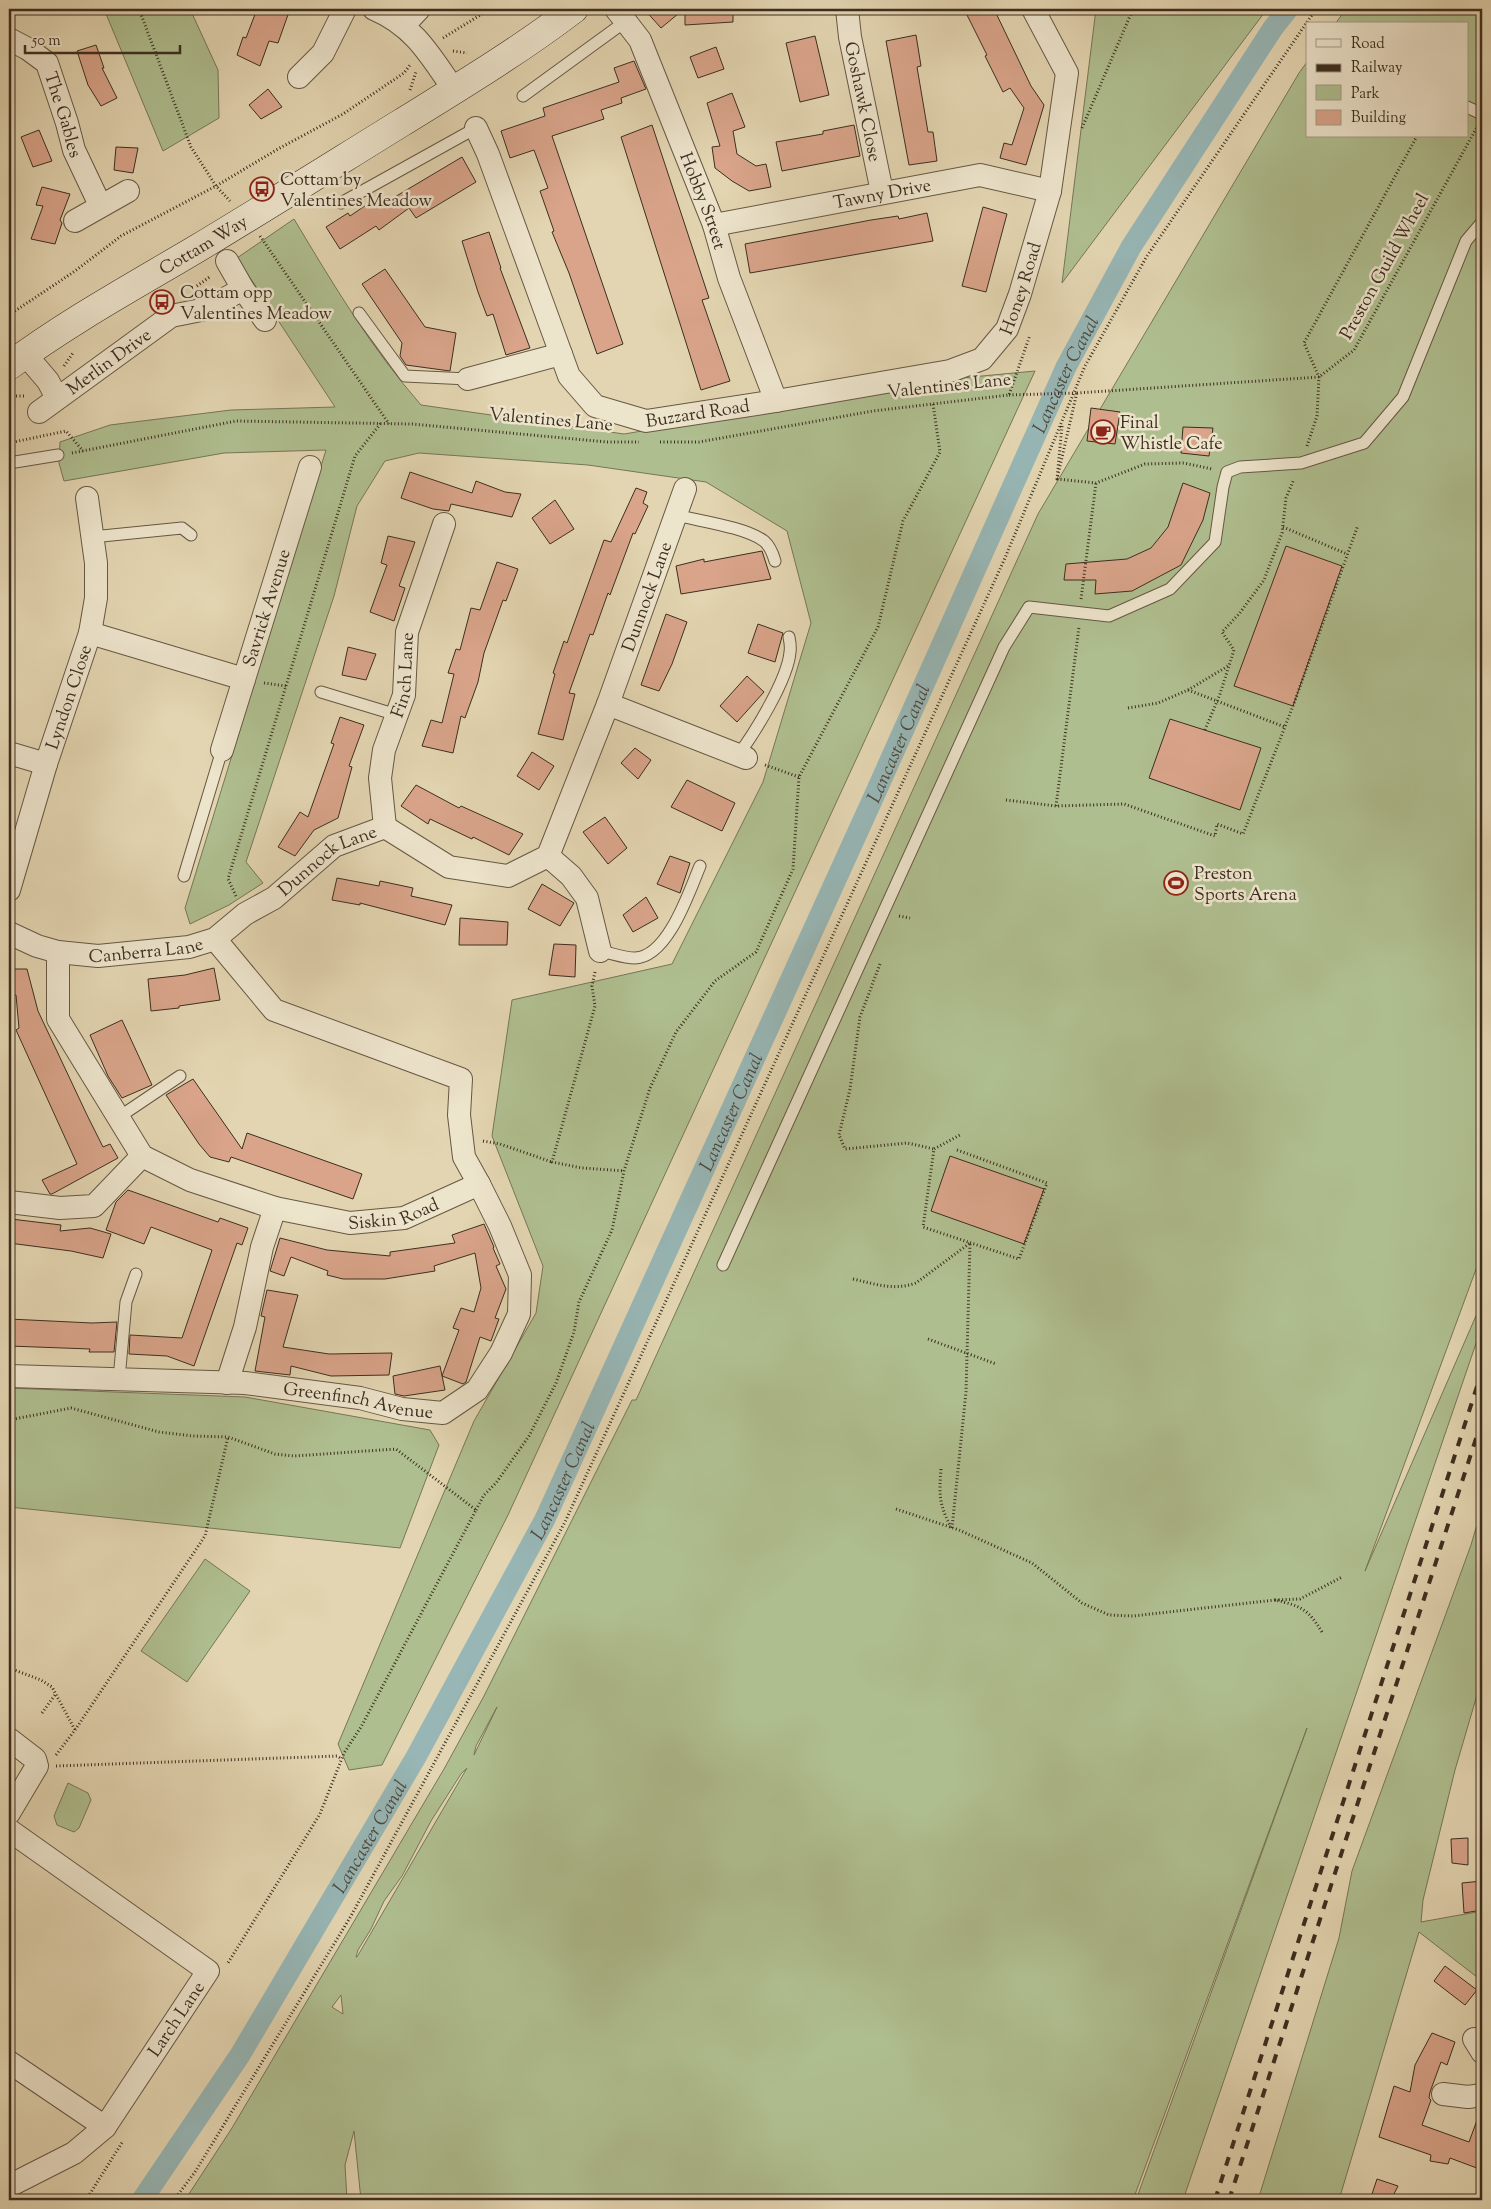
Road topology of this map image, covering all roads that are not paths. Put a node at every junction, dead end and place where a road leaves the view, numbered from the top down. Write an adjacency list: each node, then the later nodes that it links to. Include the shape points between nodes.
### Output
1 (345, 9): 9 (street, via 323,53)
2 (374, 9): 7 (street)
3 (574, 9): 10 (main road, Cottam Way)
4 (847, 9): 17 (street, Goshawk Close)
5 (1033, 9): 16 (street, Honey Road, via 1067,73)
6 (621, 15): 11 (lane); 22 (street, Hobby Street, via 640,40)
7 (411, 17): 10 (street, via 424,48)
8 (9, 39): 19 (street, The Gables, via 47,63 74,150)
9 (299, 77)
10 (454, 90): 28 (main road, Cottam Way, via 97,307)
11 (523, 96)
12 (1468, 107): 13 (lane)
13 (1482, 114)
14 (476, 128): 18 (lane); 27 (street, Buzzard Road)
15 (128, 191): 19 (street)
16 (1050, 191): 17 (street, Tawny Drive, via 980,175); 31 (street, Honey Road, via 1007,329 982,359 950,371)
17 (882, 192): 22 (street, Tawny Drive)
18 (341, 203)
19 (100, 205): 20 (street)
20 (75, 221)
21 (1482, 222): 69 (lane, via 1466,241 1403,397 1364,443 1301,463 1240,466 1228,472 1215,542 1170,589 1109,616 1029,607 1004,647)
22 (714, 225): 31 (street, Hobby Street, via 729,278)
23 (228, 261): 24 (street)
24 (243, 289): 26 (street); 30 (street, Merlin Drive, via 206,309 171,316)
25 (359, 313): 29 (lane, via 405,376)
26 (265, 320)
27 (561, 354): 29 (street); 31 (street, Buzzard Road, via 568,376 595,406 646,421)
28 (17, 360): 30 (street, Merlin Drive, via 48,381)
29 (468, 380)
30 (57, 398): 32 (street, Merlin Drive)
31 (776, 402)
32 (39, 412)
33 (58, 454): 34 (lane)
34 (9, 463)
35 (310, 467): 45 (street, Savrick Avenue)
36 (685, 489): 38 (street, Dunnock Lane)
37 (87, 498): 41 (street, Lyndon Close)
38 (676, 515): 42 (lane, via 745,532 764,541); 47 (street, Dunnock Lane)
39 (444, 524): 48 (street, Finch Lane, via 407,632 404,695)
40 (192, 535): 41 (lane, via 182,528)
41 (92, 537): 43 (street, Lyndon Close, via 96,598)
42 (775, 562)
43 (90, 634): 45 (street); 52 (street, Lyndon Close)
44 (789, 637): 51 (lane, via 790,653 782,678)
45 (244, 679): 49 (street, Savrick Avenue)
46 (321, 692): 48 (lane)
47 (608, 704): 51 (street); 54 (street, Dunnock Lane)
48 (397, 715): 53 (street, Finch Lane, via 384,750 380,778)
49 (222, 750): 56 (lane)
50 (9, 753): 52 (street)
51 (742, 757)
52 (46, 764): 57 (street, Lyndon Close)
53 (385, 827): 54 (street, Dunnock Lane, via 449,867 508,876); 58 (street, Dunnock Lane, via 334,846)
54 (548, 856): 61 (street, via 571,876 587,898)
55 (700, 866): 61 (lane, via 671,930 653,951 636,958)
56 (184, 876)
57 (9, 890)
58 (274, 898): 60 (street, Canberra Lane, via 245,914)
59 (9, 933): 62 (street, Canberra Lane)
60 (215, 938): 62 (street, Canberra Lane, via 189,947 98,956); 66 (street, via 274,1010 461,1079 459,1115 464,1157)
61 (600, 951)
62 (58, 952): 64 (street, via 58,1019)
63 (180, 1076): 64 (lane)
64 (119, 1117): 65 (street)
65 (142, 1156): 67 (street, via 94,1206 60,1208); 68 (street, Siskin Road, via 190,1180)
66 (479, 1184): 68 (street, Siskin Road, via 404,1218 350,1223); 73 (street, Greenfinch Avenue, via 520,1275 519,1314 501,1352 477,1390 443,1413 402,1409 360,1398)
67 (9, 1202)
68 (274, 1208): 73 (street, via 245,1327)
69 (723, 1265)
70 (136, 1274): 72 (lane, via 126,1302)
71 (9, 1376): 72 (street, Greenfinch Avenue)
72 (119, 1379): 73 (street, Greenfinch Avenue)
73 (227, 1383)
74 (9, 1738): 75 (street, via 42,1766)
75 (9, 1813)
76 (9, 1830): 80 (street, Larch Lane, via 208,1971)
77 (9, 2062): 80 (street)
78 (1443, 2094): 79 (street)
79 (1482, 2095)
80 (105, 2127): 81 (street, Larch Lane, via 74,2153)
81 (9, 2186)

